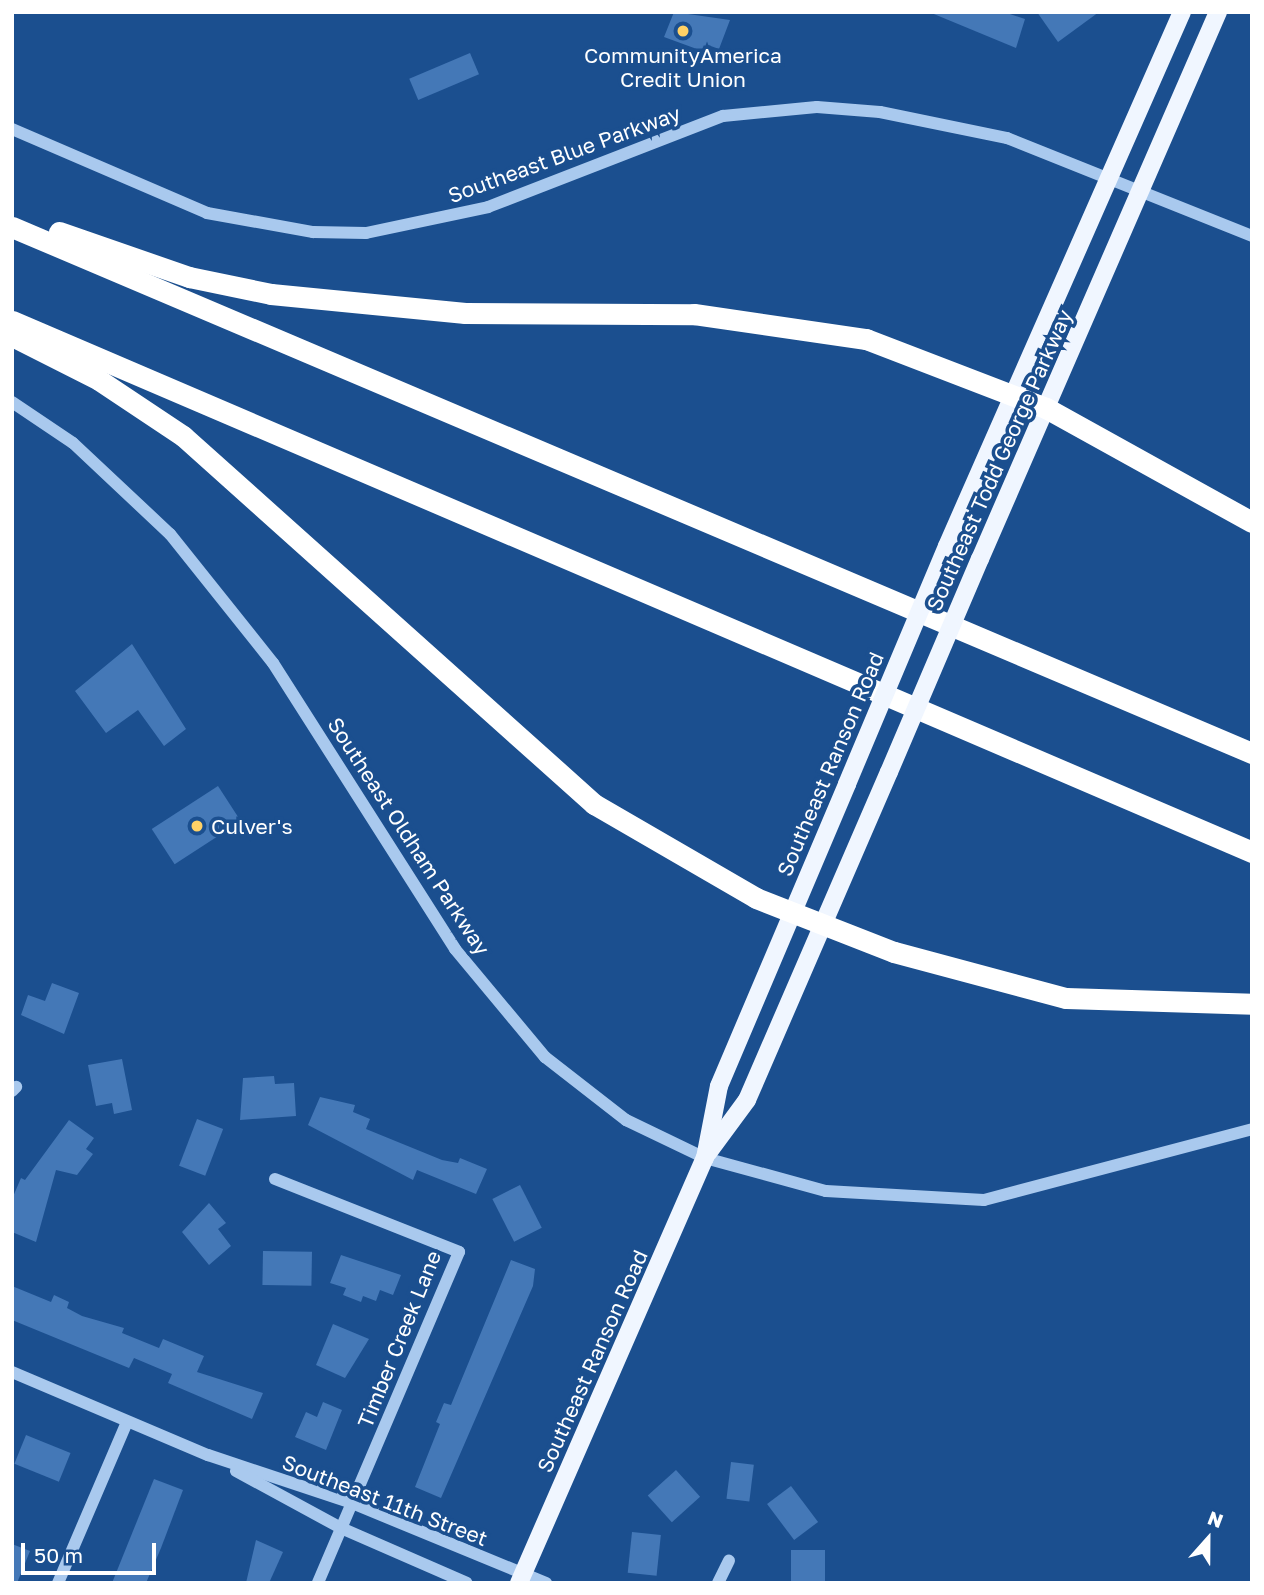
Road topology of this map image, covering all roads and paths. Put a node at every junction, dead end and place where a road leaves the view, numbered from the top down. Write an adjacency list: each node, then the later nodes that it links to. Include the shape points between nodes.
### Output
1 (1182, 12): 4 (main road, Southeast Todd George Parkway)
2 (1218, 12): 5 (main road, Southeast Todd George Parkway)
3 (12, 130): 4 (street, Southeast Blue Parkway, via 207,213 313,232 366,233 435,222 723,116 769,109 817,107 947,123)
4 (1110, 177): 5 (street, Southeast Blue Parkway); 10 (main road, Southeast Todd George Parkway)
5 (1143, 191): 7 (street, Southeast Blue Parkway); 12 (main road, Southeast Todd George Parkway)
6 (13, 227): 10 (highway, via 40,225 138,262 271,294 465,313 694,314 785,324 866,339); 14 (highway)
7 (1252, 236)
8 (12, 321): 15 (highway)
9 (12, 336): 16 (highway, via 99,380 183,436 594,804)
10 (1014, 394): 12 (highway); 16 (main road, Southeast Ranson Road, bridge)
11 (12, 402): 20 (street, Southeast Oldham Parkway, via 73,443 170,534 273,663 455,949 545,1057 626,1120)
12 (1046, 408): 13 (highway); 17 (main road, Southeast Todd George Parkway, bridge)
13 (1252, 522)
14 (1252, 753)
15 (1252, 852)
16 (791, 914): 17 (highway); 20 (main road, Southeast Ranson Road, via 719,1086)
17 (823, 926): 18 (highway, via 1066,999); 20 (main road, Southeast Ranson Road, via 747,1100)
18 (1252, 1004)
19 (1252, 1129): 20 (street, Southeast Oldham Parkway, via 984,1200 826,1191)
20 (705, 1158): 28 (main road, Southeast Ranson Road)
21 (275, 1179): 25 (street, Timber Creek Lane, via 459,1252)
22 (12, 1372): 23 (street, Southeast 11th Street)
23 (127, 1422): 24 (street, Southeast 11th Street); 29 (street)
24 (208, 1455): 25 (street, Southeast 11th Street); 26 (street, Southeast 11th Street)
25 (352, 1503): 26 (street, Timber Creek Lane); 28 (street, Southeast 11th Street)
26 (341, 1528): 30 (street, Timber Creek Lane); 31 (street, Southeast 11th Street)
27 (729, 1560): 33 (street)
28 (521, 1578): 32 (street, Southeast 11th Street)
29 (58, 1583)
30 (318, 1583)
31 (467, 1583)
32 (546, 1583)
33 (718, 1583)

